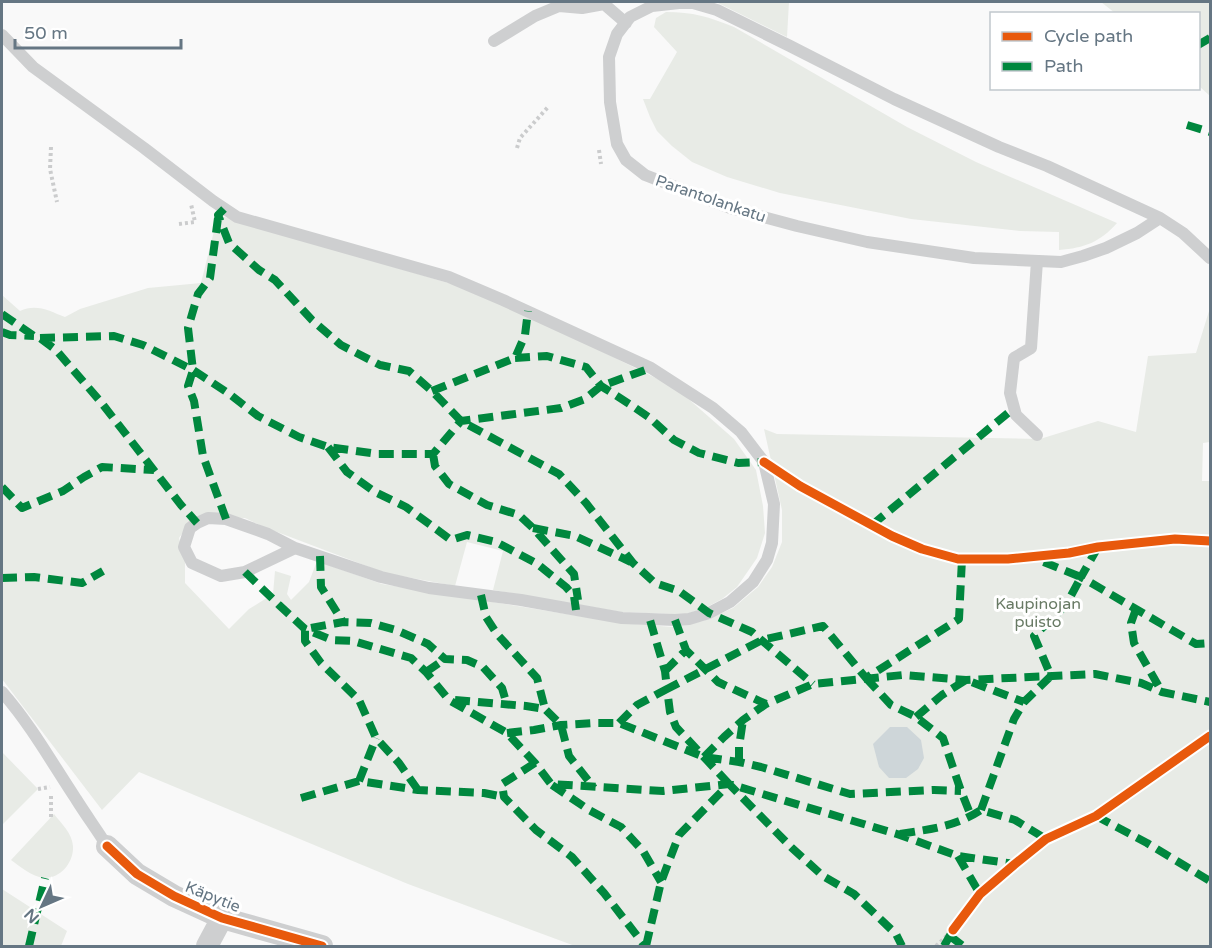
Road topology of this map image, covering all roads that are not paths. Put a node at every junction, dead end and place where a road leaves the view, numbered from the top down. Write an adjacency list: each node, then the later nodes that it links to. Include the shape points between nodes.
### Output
1 (604, 3): 2 (lane); 4 (lane, via 582,8 560,6)
2 (626, 23): 5 (lane, Parantolankatu, via 652,6 693,3 717,10 894,99); 7 (lane, Parantolankatu, via 617,34 609,57 610,102 617,144 626,160 645,175 730,208 867,242 974,258)
3 (2, 35): 9 (lane, via 33,67 237,217 449,277 651,368 713,408 741,432 764,462 774,504 772,543 753,582 730,602 689,619 622,618 429,588 381,577)
4 (494, 40)
5 (1160, 218): 6 (lane, Parantolankatu); 7 (lane, Parantolankatu, via 1117,243 1083,256 1061,262)
6 (1210, 258)
7 (1036, 261): 8 (lane, via 1031,348 1014,358 1010,393 1016,415)
8 (1037, 435)
9 (295, 548): 9 (lane, via 226,519 208,518 190,528 184,547 192,563 221,576 245,572)
10 (2, 692): 11 (lane, Käpytie, via 37,738)
11 (107, 846): 12 (street, Käpytie, via 136,874)
12 (222, 918): 13 (street); 14 (street, Käpytie)
13 (207, 946)
14 (322, 946)

